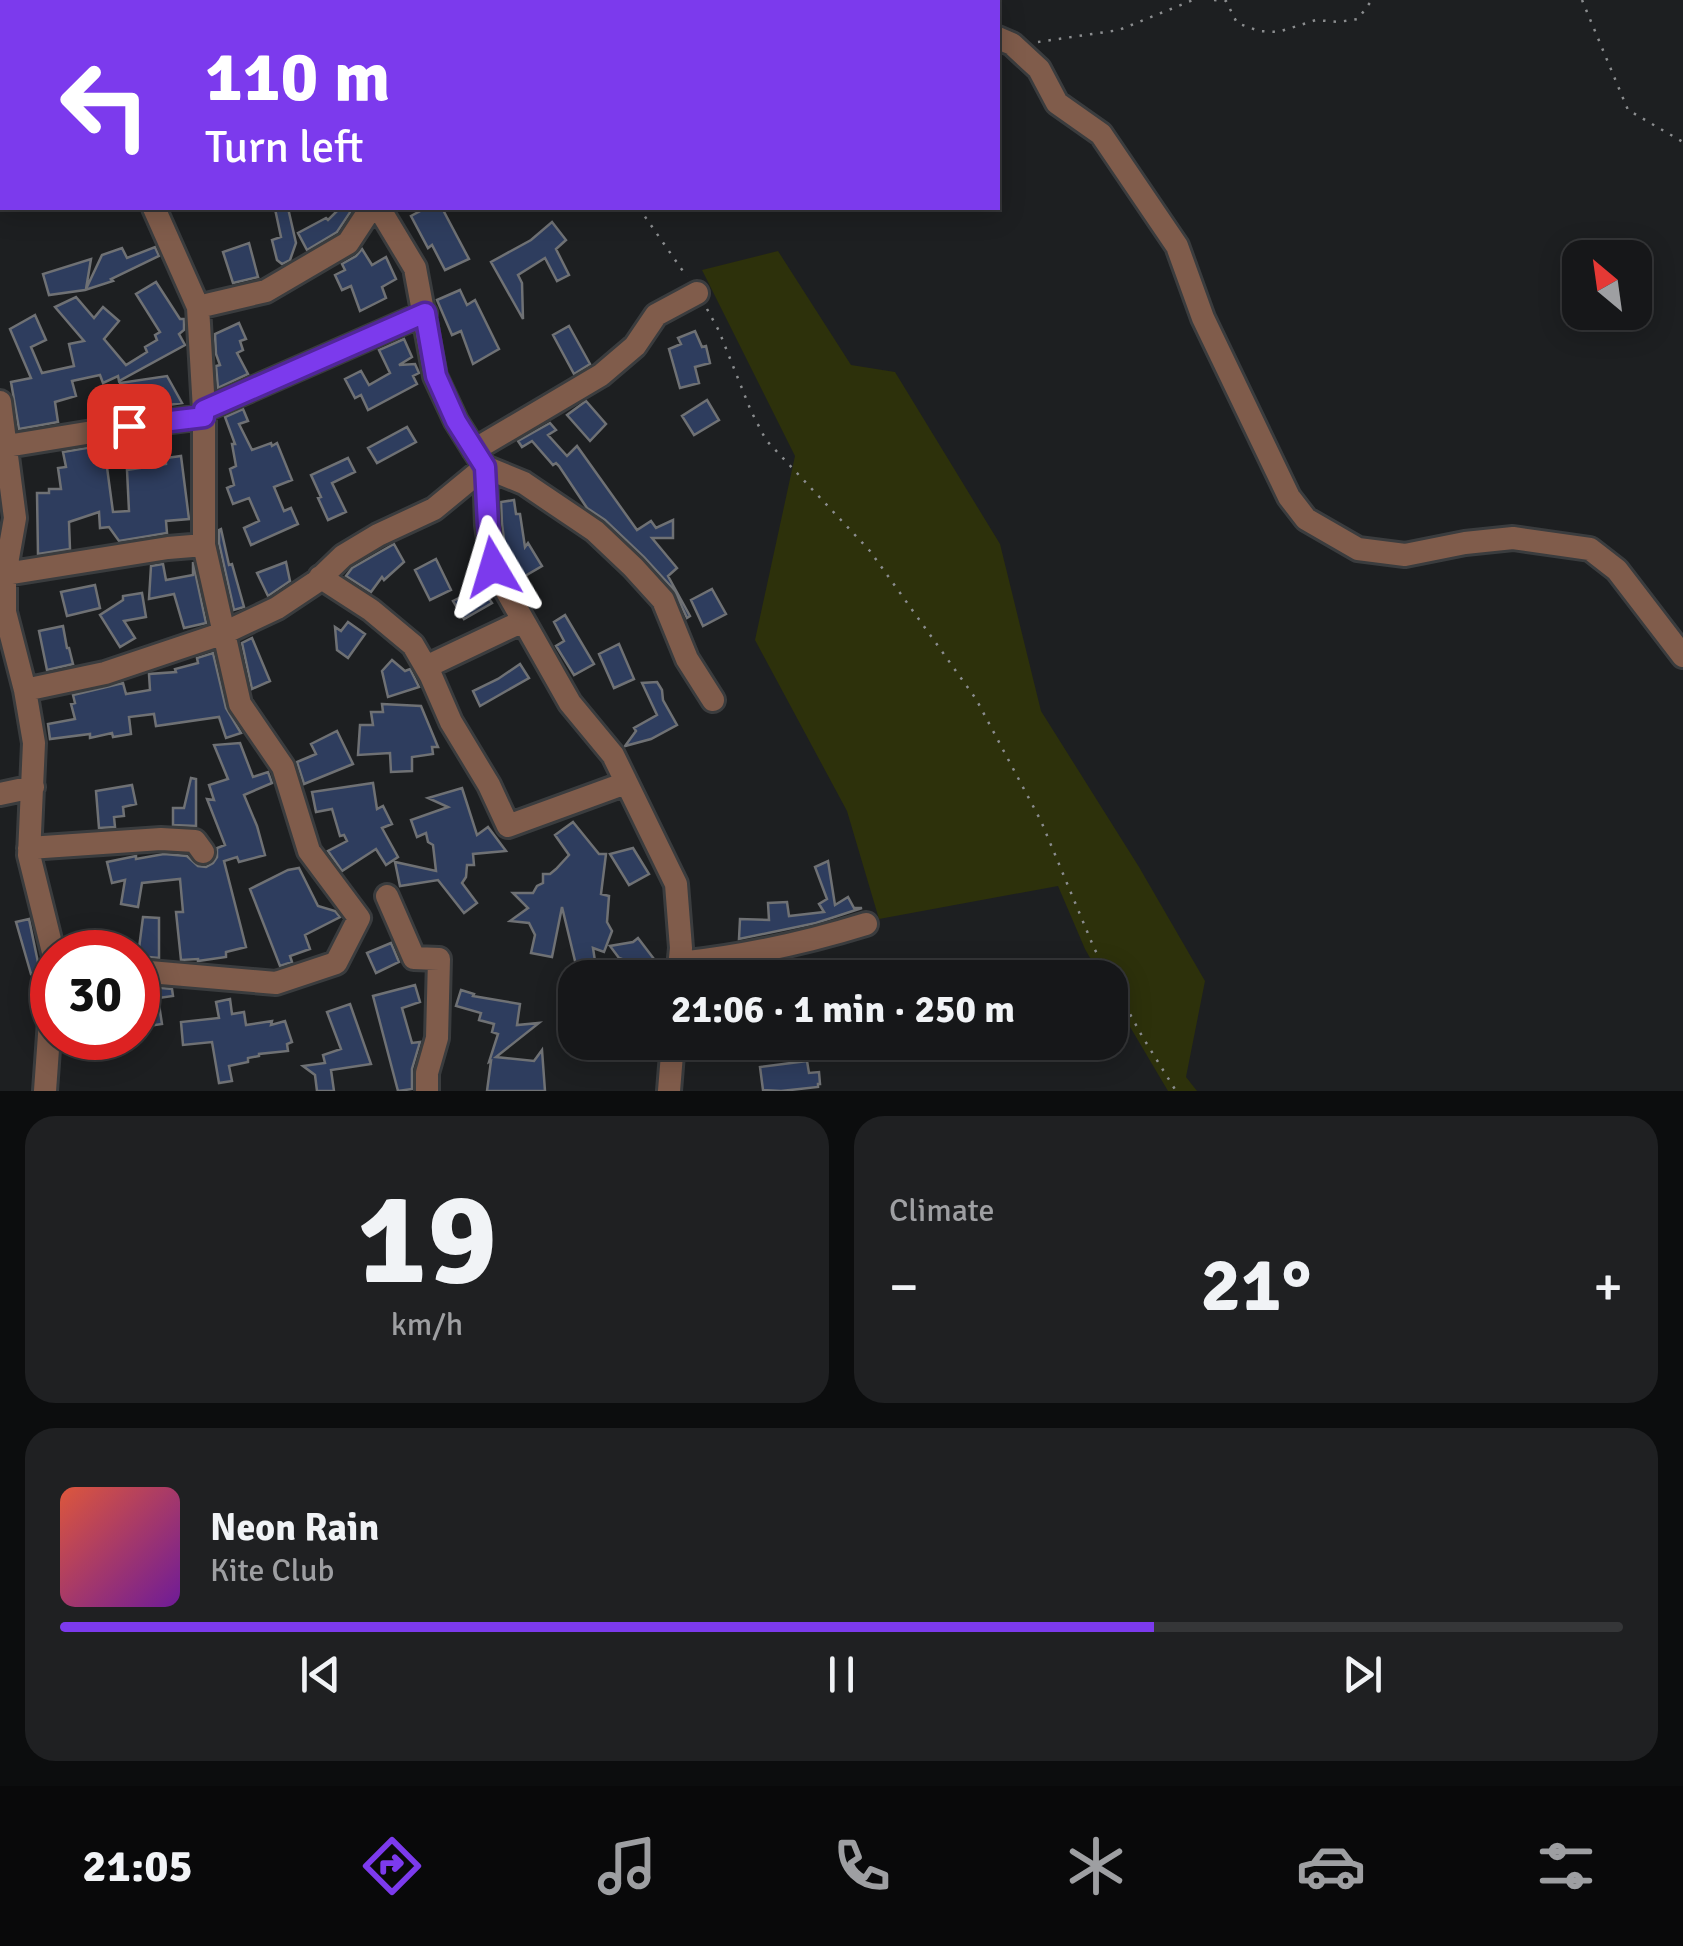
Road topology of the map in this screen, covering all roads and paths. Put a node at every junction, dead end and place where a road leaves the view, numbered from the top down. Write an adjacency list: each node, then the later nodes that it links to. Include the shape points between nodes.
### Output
1 (1193, 0): 5 (path, via 1119,30)
2 (1214, 0): 3 (path, via 1226,1 1237,23 1278,32 1316,20 1358,19)
3 (1372, 0)
4 (1582, 0): 6 (path, via 1628,110)
5 (1005, 41): 23 (street, via 1039,69 1057,103 1102,134 1177,246 1203,318 1289,497 1306,519 1358,549 1406,555 1514,538 1590,549 1617,570)
6 (1683, 142)
7 (155, 210): 12 (street)
8 (373, 210): 12 (street, via 348,243 266,290)
9 (376, 210): 13 (street, via 415,268)
10 (641, 210): 11 (path)
11 (697, 293): 17 (street, via 656,315 635,346 601,375); 43 (path, via 766,440 870,551 976,699 1041,821 1094,948)
12 (198, 306): 15 (street)
13 (425, 313): 15 (street); 17 (street, via 436,376)
14 (0, 402): 16 (street)
15 (204, 413): 16 (street); 18 (street)
16 (7, 446): 19 (street, via 16,518)
17 (480, 458): 20 (street, via 434,509 343,556); 21 (street, via 493,567); 26 (street, via 595,531 632,567 662,600)
18 (204, 545): 19 (street); 22 (street)
19 (3, 575): 25 (street)
20 (320, 578): 22 (street, via 277,608); 24 (street, via 413,645)
21 (523, 620): 24 (street); 27 (street)
22 (224, 632): 25 (street, via 105,674); 32 (street, via 240,704 283,767 310,851)
23 (1683, 656)
24 (426, 668): 27 (street, via 508,826)
25 (25, 690): 28 (street)
26 (713, 700)
27 (626, 783): 35 (street, via 676,884)
28 (33, 787): 29 (street); 30 (street)
29 (0, 794)
30 (30, 848): 31 (street, via 161,839 195,841); 34 (street)
31 (203, 852)
32 (359, 918): 37 (street, via 336,963 276,983); 41 (street, via 392,891 414,958 439,959 437,1038)
33 (866, 924): 36 (street)
34 (48, 930)
35 (680, 960)
36 (723, 960)
37 (160, 974)
38 (47, 1060): 40 (street)
39 (671, 1060): 42 (street)
40 (45, 1091)
41 (427, 1091)
42 (669, 1091)
43 (1176, 1091)

